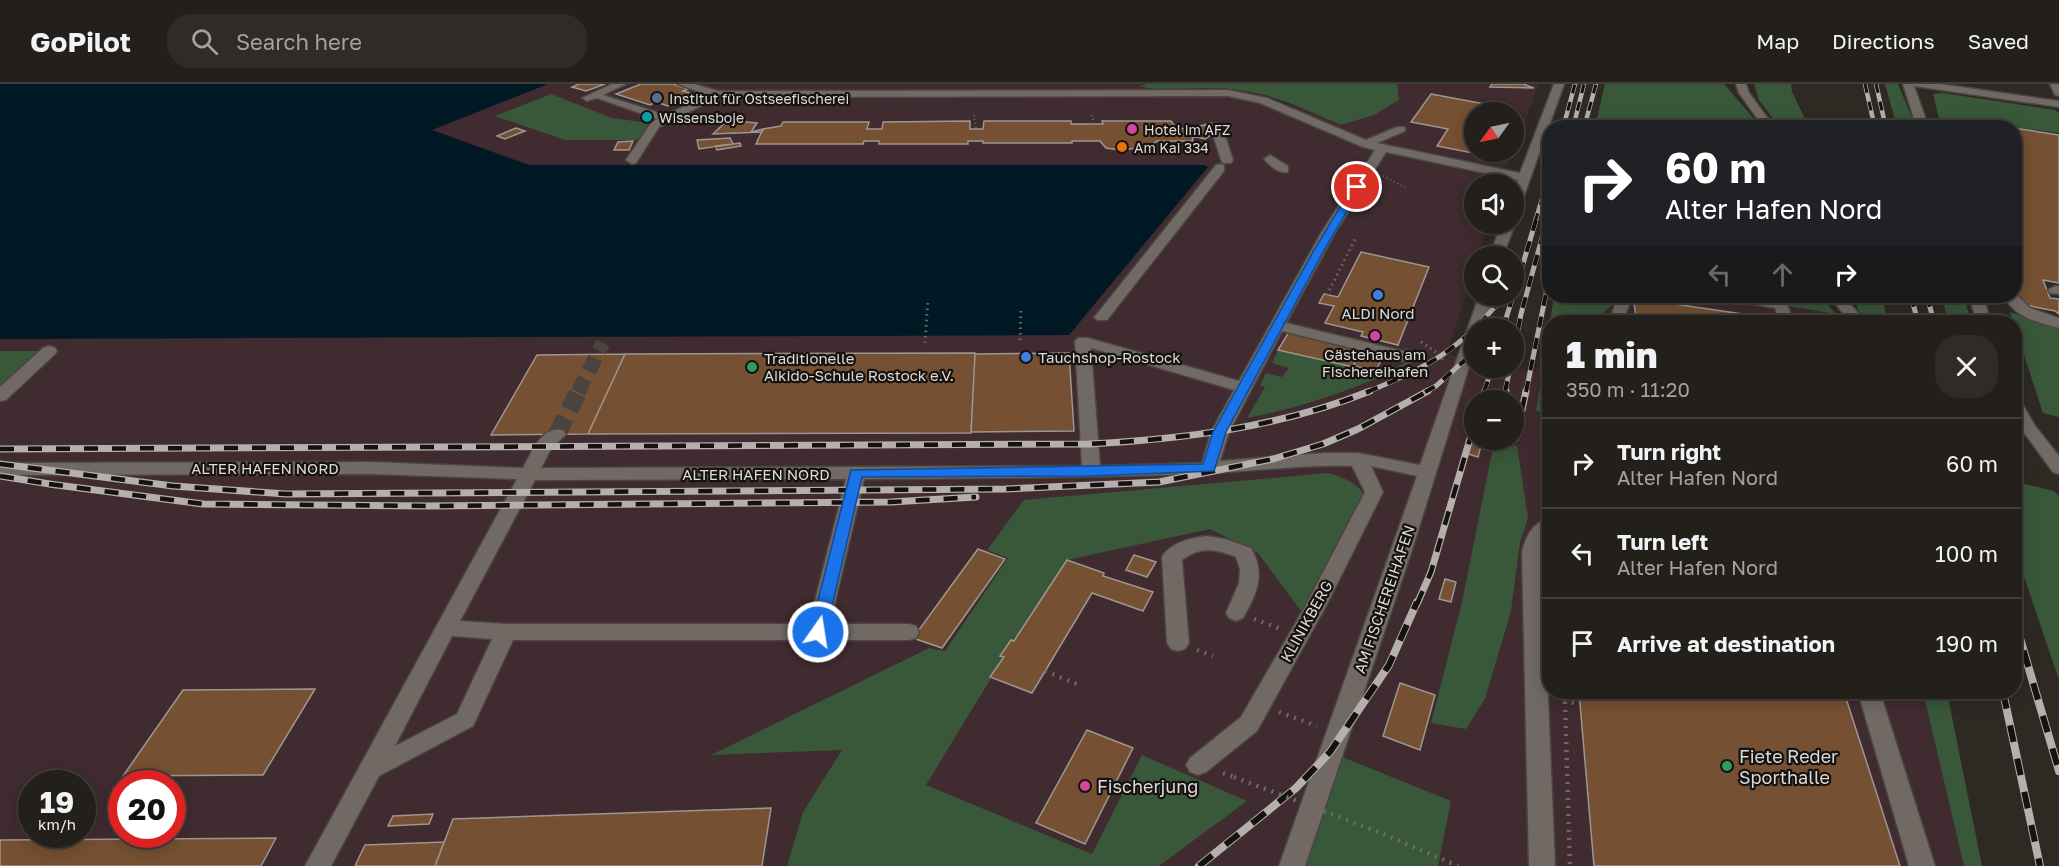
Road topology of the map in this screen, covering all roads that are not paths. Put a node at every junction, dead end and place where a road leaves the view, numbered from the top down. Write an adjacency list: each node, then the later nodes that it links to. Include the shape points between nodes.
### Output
1 (621, 84): 10 (street)
2 (683, 84): 9 (street)
3 (1559, 84): 14 (street)
4 (1741, 84): 15 (street)
5 (1908, 84): 16 (street)
6 (1917, 84): 12 (street)
7 (2055, 84): 8 (street)
8 (2059, 93)
9 (717, 94): 13 (street); 20 (street, via 1228,93 1263,100)
10 (587, 98)
11 (602, 98): 13 (street)
12 (2059, 104)
13 (667, 119): 22 (street, via 655,125)
14 (1545, 120)
15 (1764, 120)
16 (1920, 120)
17 (1216, 126): 31 (street, via 1224,164)
18 (1542, 128): 25 (street)
19 (1401, 129): 20 (street, via 1375,139)
20 (1375, 147): 24 (street); 33 (street)
21 (1270, 159): 23 (street)
22 (632, 160)
23 (1284, 169)
24 (1508, 174)
25 (1524, 174)
26 (1769, 303): 29 (street, via 1781,305)
27 (1842, 303): 30 (street)
28 (2013, 303): 32 (street, via 2020,310)
29 (1784, 315)
30 (1852, 315)
31 (1102, 317)
32 (2059, 324)
33 (1277, 325): 35 (street); 37 (street)
34 (49, 351): 38 (street)
35 (1409, 357)
36 (1464, 363): 46 (street, AM FISCHEREIHAFEN)
37 (1244, 388): 42 (street, via 1220,432); 45 (street, via 1083,341)
38 (0, 396)
39 (2022, 418): 43 (street)
40 (557, 434): 48 (street, via 544,446)
41 (1358, 459): 42 (street, ALTER HAFEN NORD); 46 (street, ALTER HAFEN NORD); 57 (street, KLINIKBERG, via 1374,492 1316,606 1249,724)
42 (1209, 468): 45 (street, ALTER HAFEN NORD)
43 (2059, 468)
44 (0, 469): 48 (street, ALTER HAFEN NORD, via 371,468)
45 (1091, 472): 47 (street, ALTER HAFEN NORD)
46 (1427, 472): 60 (street, AM FISCHEREIHAFEN)
47 (856, 473): 48 (street, ALTER HAFEN NORD); 53 (street)
48 (529, 474): 51 (street)
49 (1542, 531): 61 (street, via 1536,536 1532,552)
50 (1236, 613): 55 (street, via 1252,576 1244,553 1213,542 1182,549 1172,557)
51 (446, 628): 52 (street); 58 (street)
52 (506, 632): 53 (street); 58 (street, via 465,720)
53 (818, 632): 54 (street)
54 (909, 632)
55 (1178, 643)
56 (1871, 699): 62 (street)
57 (1198, 765)
58 (370, 769): 59 (street)
59 (318, 866)
60 (1292, 866)
61 (1542, 866)
62 (1922, 866)

